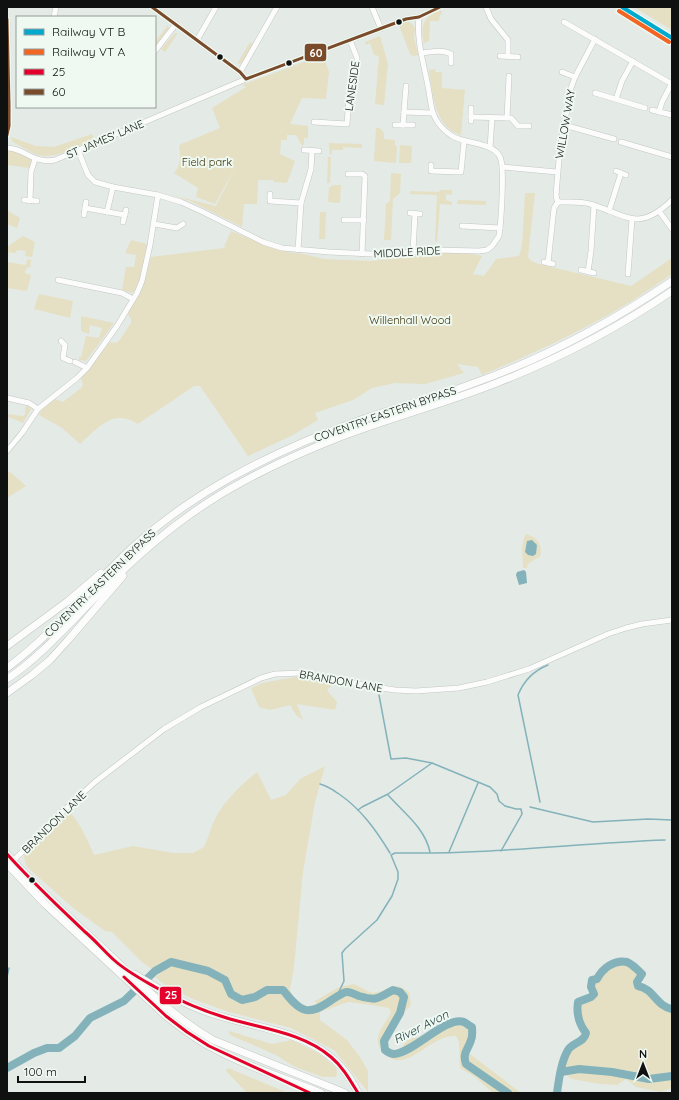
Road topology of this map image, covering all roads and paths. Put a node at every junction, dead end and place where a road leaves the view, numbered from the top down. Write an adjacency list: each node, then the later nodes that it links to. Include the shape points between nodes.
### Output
1 (152, 7): 10 (street)
2 (216, 7): 13 (street)
3 (277, 7): 23 (street)
4 (372, 7): 11 (street)
5 (440, 7): 7 (street, ST JAMES' LANE)
6 (486, 7): 18 (street, via 491,19 508,40)
7 (419, 17): 11 (street, ST JAMES' LANE, via 406,19); 16 (street)
8 (7, 19): 22 (street)
9 (564, 22): 12 (street)
10 (176, 24): 13 (street); 15 (street)
11 (381, 29): 14 (street, ST JAMES' LANE)
12 (595, 39): 20 (street); 26 (street, WILLOW WAY)
13 (197, 40): 23 (street)
14 (350, 40): 27 (street, ST JAMES' LANE); 41 (street, LANESIDE, via 357,65 349,98 347,124)
15 (156, 50)
16 (422, 53): 21 (street, via 448,52 451,54); 37 (street)
17 (500, 56): 18 (street)
18 (508, 56): 19 (street)
19 (518, 57)
20 (633, 61): 28 (street); 31 (street)
21 (451, 63)
22 (8, 70): 47 (street, via 10,121)
23 (240, 72): 27 (street)
24 (562, 72): 26 (street, WILLOW WAY)
25 (509, 76): 40 (street)
26 (575, 77): 45 (street, WILLOW WAY)
27 (246, 79): 53 (street, ST JAMES' LANE)
28 (672, 84): 36 (street)
29 (406, 86): 35 (street)
30 (595, 93): 31 (street)
31 (616, 99): 33 (street)
32 (471, 108): 39 (street, via 471,119)
33 (645, 108)
34 (652, 110): 36 (street)
35 (404, 112): 37 (street); 43 (street)
36 (659, 112): 38 (street)
37 (433, 113): 49 (street, via 445,131)
38 (672, 115)
39 (492, 118): 40 (street); 52 (street)
40 (507, 118): 46 (street, via 518,126)
41 (314, 122)
42 (395, 125): 43 (street)
43 (403, 125): 44 (street)
44 (413, 125)
45 (564, 125): 48 (street); 61 (street, WILLOW WAY)
46 (529, 126)
47 (7, 135)
48 (614, 139)
49 (464, 141): 52 (street); 59 (street, via 461,172 431,171)
50 (621, 142): 57 (street)
51 (7, 148): 58 (street, ST JAMES' LANE, via 16,149)
52 (490, 148): 60 (street, via 499,154)
53 (78, 150): 58 (street, ST JAMES' LANE, via 55,160); 64 (street, MIDDLE RIDE, via 88,175 99,184)
54 (304, 150): 55 (street)
55 (312, 150): 56 (street); 70 (street)
56 (319, 151)
57 (672, 157)
58 (35, 159): 68 (street, via 27,200)
59 (431, 165)
60 (503, 167): 61 (street, WILLOW WAY); 84 (street, MIDDLE RIDE)
61 (557, 172): 69 (street, WILLOW WAY)
62 (621, 173): 72 (street)
63 (348, 174): 79 (street, via 365,176)
64 (112, 187): 66 (street, MIDDLE RIDE); 74 (street)
65 (270, 194): 70 (street, via 270,202)
66 (158, 195): 81 (street); 86 (street, MIDDLE RIDE, via 192,206 263,242)
67 (672, 200): 73 (street)
68 (37, 201)
69 (558, 202): 71 (street); 89 (street, via 554,208)
70 (301, 203): 86 (street)
71 (594, 206): 72 (street); 93 (street)
72 (609, 211): 77 (street)
73 (659, 211): 77 (street, via 644,219); 85 (street)
74 (107, 212): 76 (street, via 86,205); 80 (street, via 125,212)
75 (415, 213): 87 (street)
76 (84, 215)
77 (632, 219): 90 (street)
78 (344, 220): 79 (street)
79 (364, 220): 88 (street)
80 (123, 222)
81 (154, 224): 82 (street, via 177,228); 99 (street, via 142,281)
82 (184, 224)
83 (462, 226): 84 (street)
84 (500, 228): 87 (street, MIDDLE RIDE, via 497,241 487,250)
85 (672, 229)
86 (298, 250): 88 (street, MIDDLE RIDE)
87 (413, 251): 88 (street, MIDDLE RIDE)
88 (362, 254)
89 (548, 263)
90 (629, 268): 91 (street); 95 (street)
91 (635, 268)
92 (581, 270): 93 (street)
93 (588, 272): 94 (street)
94 (594, 273)
95 (628, 274)
96 (58, 280): 99 (street, via 122,293)
97 (672, 281): 105 (highway, COVENTRY EASTERN BYPASS, via 616,317 534,360 475,383 355,422 275,455 229,478 158,526)
98 (672, 291): 106 (highway, COVENTRY EASTERN BYPASS, via 607,332 537,367 461,397 342,436 295,455 242,482 201,508)
99 (133, 299): 101 (street)
100 (61, 341): 101 (street, via 65,345 63,358)
101 (87, 368): 103 (street)
102 (7, 398): 103 (street, via 29,402)
103 (38, 409): 104 (street)
104 (7, 451)
105 (134, 546): 108 (highway, via 68,601); 109 (highway, COVENTRY EASTERN BYPASS, via 54,627)
106 (142, 553): 110 (highway, COVENTRY EASTERN BYPASS, via 30,662); 111 (highway, via 50,660)
107 (672, 620): 113 (street, BRANDON LANE, via 626,628 529,669 459,688 395,690 302,673 275,674 261,678 201,707 164,729 95,782)
108 (7, 646)
109 (7, 668)
110 (7, 678)
111 (7, 693)
112 (7, 854): 113 (highway)
113 (10, 863): 114 (highway); 114 (highway, via 45,904)
114 (129, 975): 115 (highway); 120 (highway, via 210,1013 276,1031 315,1045 335,1060 350,1078)
115 (151, 998): 116 (highway, via 166,1016 209,1046); 119 (highway, via 213,1040)
116 (272, 1075): 117 (highway); 118 (highway)
117 (310, 1093)
118 (321, 1093)
119 (345, 1093)
120 (358, 1093)

